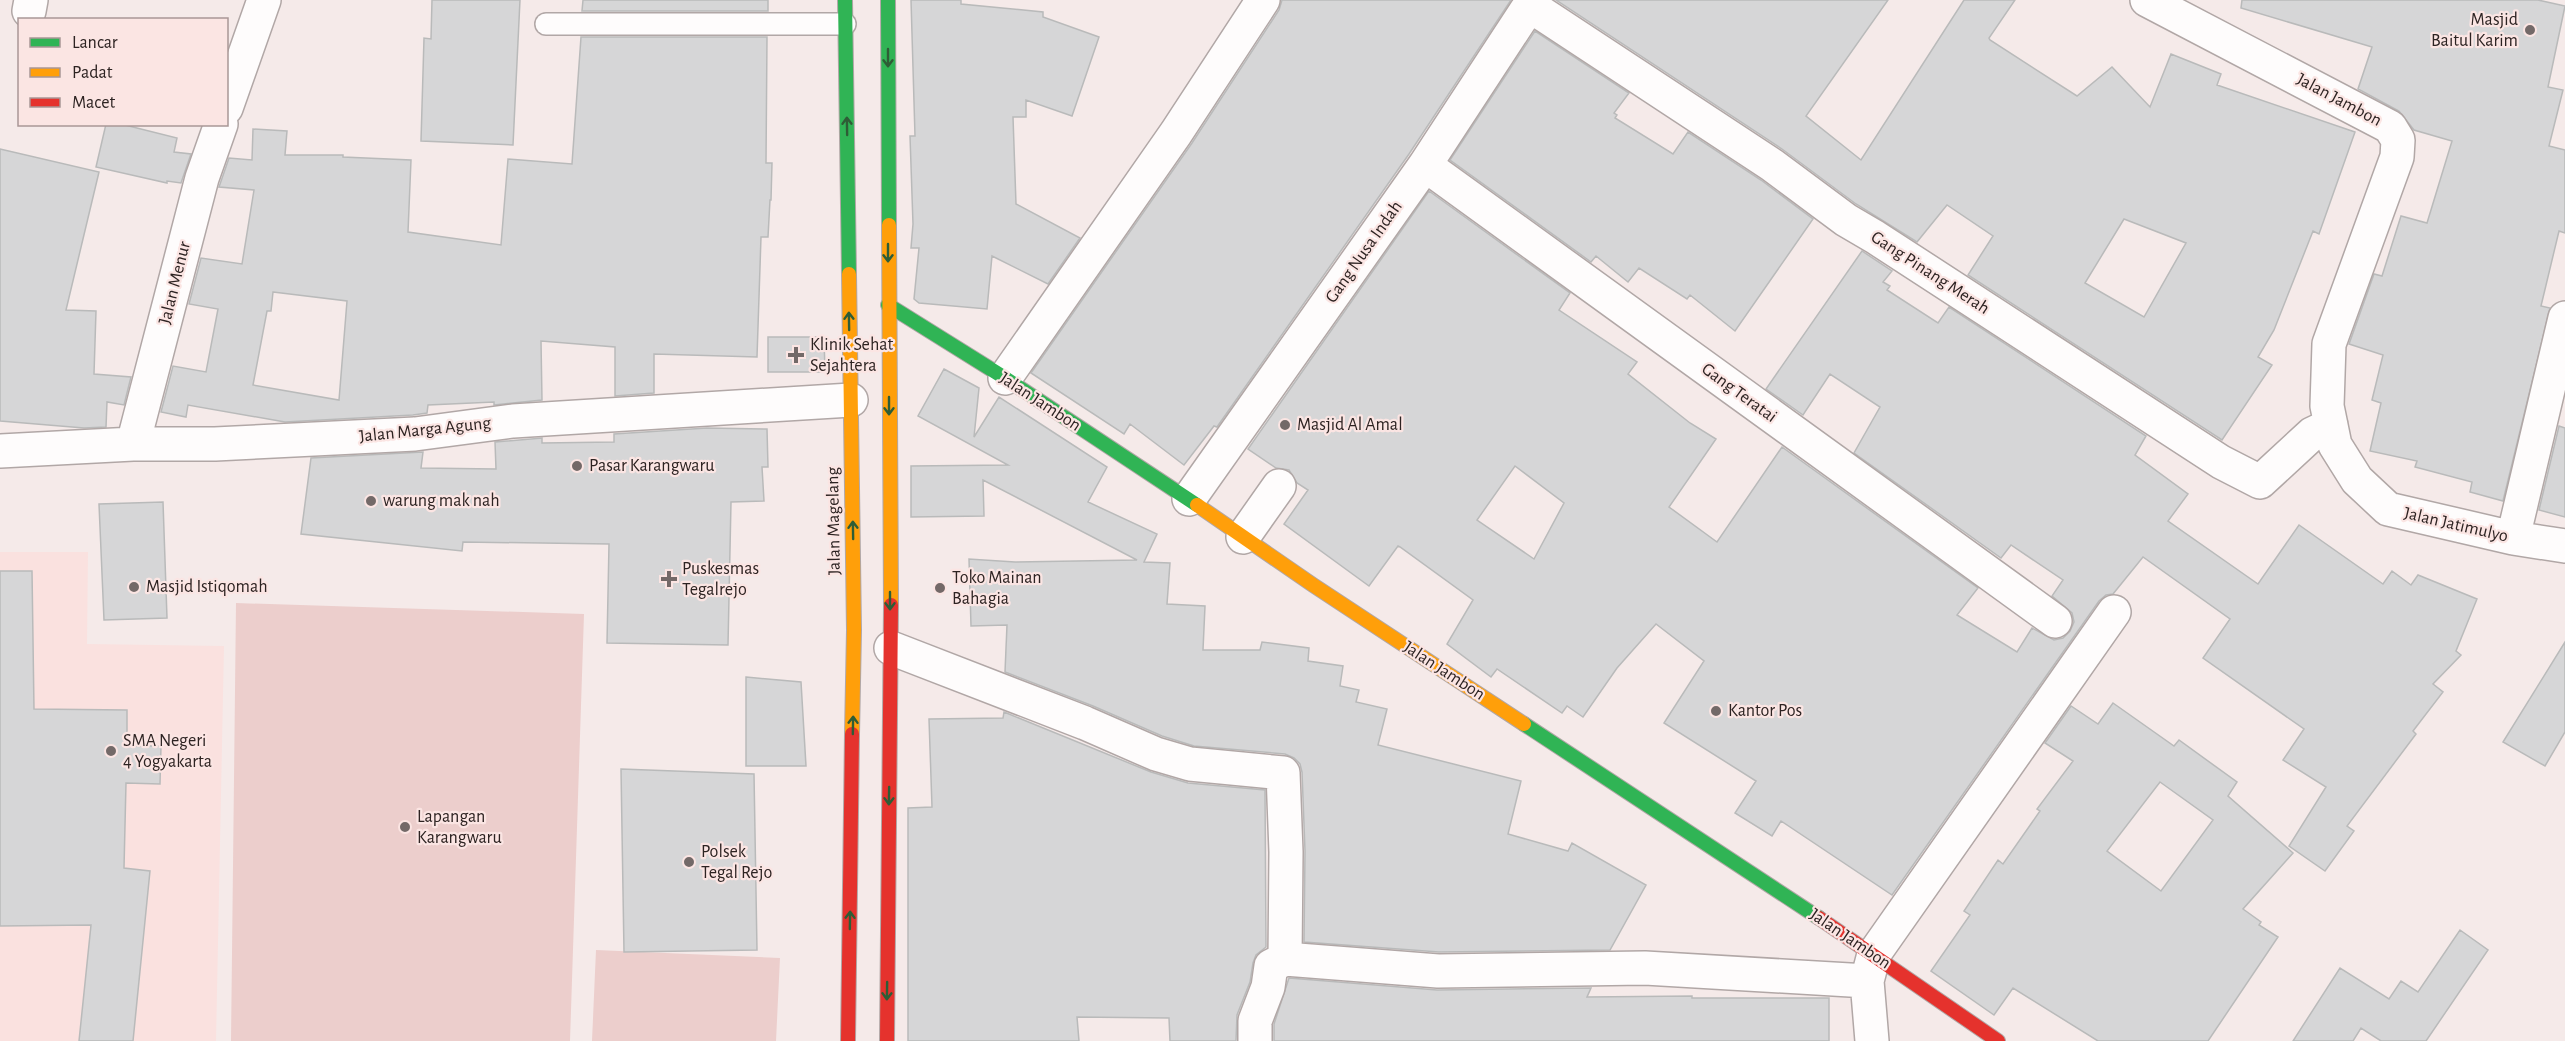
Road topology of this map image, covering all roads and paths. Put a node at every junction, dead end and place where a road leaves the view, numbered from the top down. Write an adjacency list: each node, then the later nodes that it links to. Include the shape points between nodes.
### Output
1 (264, 0): 9 (street)
2 (845, 0): 8 (main road, Jalan Magelang)
3 (888, 0): 12 (main road, one-way to 12)
4 (1263, 0): 15 (street, via 1176,133)
5 (2147, 0): 14 (street, Jalan Jambon, via 2391,127 2398,140 2397,157)
6 (1531, 3): 11 (street, Gang Nusa Indah); 17 (street, Gang Pinang Merah, via 1772,165 1846,220 2221,462 2260,482 2312,434)
7 (546, 24): 8 (lane)
8 (845, 24): 16 (main road, Jalan Magelang, one-way to 8)
9 (228, 102)
10 (220, 126): 18 (street, Jalan Menur, via 202,178)
11 (1425, 165): 21 (street, Gang Nusa Indah); 26 (street, Gang Teratai)
12 (888, 305): 15 (main road, Jalan Jambon); 27 (main road, one-way to 27)
13 (2565, 318): 23 (street)
14 (2329, 344): 17 (street, Jalan Jatimulyo, via 2327,406)
15 (1005, 378): 21 (main road, Jalan Jambon)
16 (850, 400): 18 (street, Jalan Marga Agung, via 513,421 415,434); 30 (main road, Jalan Magelang, one-way to 16, via 854,630)
17 (2331, 425): 23 (street, Jalan Jatimulyo, via 2335,445 2357,480 2388,509)
18 (134, 444): 19 (street, Jalan Marga Agung)
19 (0, 451)
20 (1279, 486): 22 (street)
21 (1189, 499): 22 (main road, Jalan Jambon)
22 (1244, 537): 29 (main road, Jalan Jambon)
23 (2512, 538): 24 (street, Jalan Jatimulyo)
24 (2565, 546)
25 (2114, 612): 29 (street)
26 (2055, 621)
27 (891, 648): 28 (street, via 1156,754 1190,764 1283,773); 31 (main road, one-way to 31)
28 (1285, 959): 29 (street, via 1438,971); 32 (street, via 1271,966 1255,1021)
29 (1870, 967): 33 (street); 34 (main road, Jalan Jambon)
30 (849, 1041)
31 (887, 1041)
32 (1255, 1041)
33 (1872, 1041)
34 (1998, 1041)

